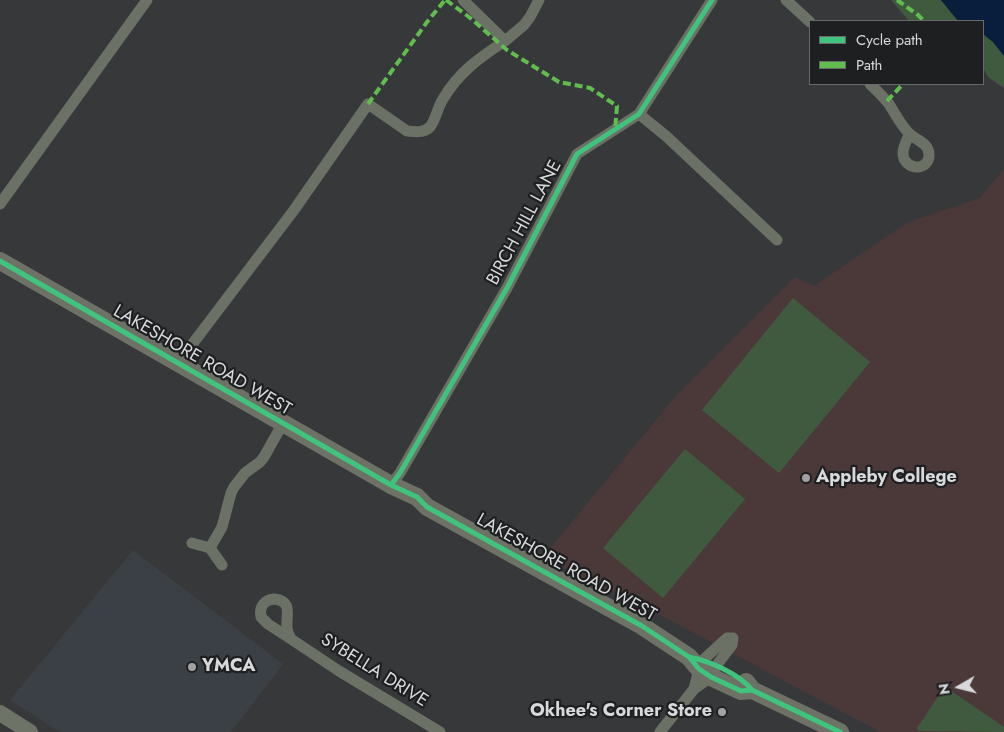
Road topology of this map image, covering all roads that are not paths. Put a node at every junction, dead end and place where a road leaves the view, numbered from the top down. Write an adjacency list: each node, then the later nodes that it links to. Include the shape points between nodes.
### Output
1 (147, 0): 11 (street)
2 (463, 0): 7 (street)
3 (539, 0): 7 (street, via 524,25)
4 (712, 0): 9 (street, BIRCH HILL LANE)
5 (786, 0): 6 (street)
6 (809, 21)
7 (505, 41): 14 (street, via 459,76 441,102 430,127 423,131 407,131 368,104 294,210)
8 (871, 85): 10 (street, via 887,101)
9 (639, 114): 12 (street); 16 (street, BIRCH HILL LANE, via 578,154 502,297)
10 (909, 135)
11 (0, 204)
12 (777, 240)
13 (1, 265): 14 (main road, LAKESHORE ROAD WEST)
14 (178, 364): 15 (main road, LAKESHORE ROAD WEST)
15 (283, 423): 16 (main road, LAKESHORE ROAD WEST); 18 (street, via 264,457 234,487 226,517)
16 (392, 485): 21 (main road, LAKESHORE ROAD WEST, via 642,626)
17 (192, 543): 18 (street)
18 (210, 548): 19 (street)
19 (222, 565)
20 (291, 639): 24 (street, SYBELLA DRIVE)
21 (704, 666): 25 (street, via 694,689); 26 (main road, LAKESHORE ROAD WEST, via 746,683 752,690)
22 (0, 713): 23 (main road)
23 (30, 732)
24 (440, 732)
25 (660, 732)
26 (840, 732)

